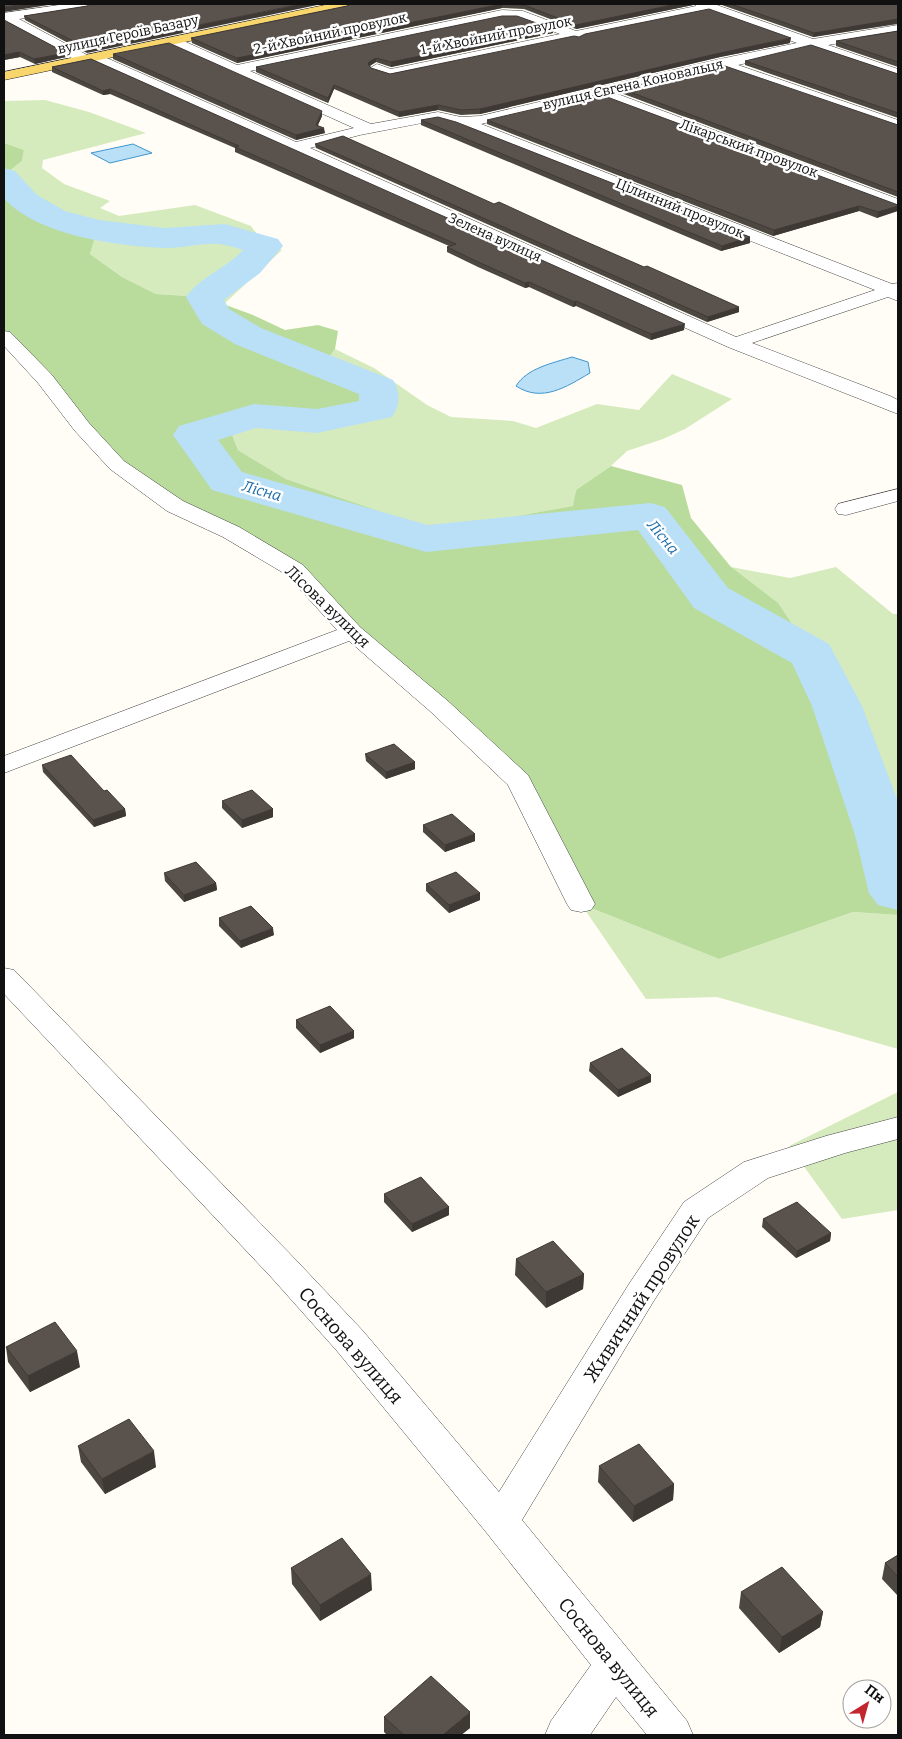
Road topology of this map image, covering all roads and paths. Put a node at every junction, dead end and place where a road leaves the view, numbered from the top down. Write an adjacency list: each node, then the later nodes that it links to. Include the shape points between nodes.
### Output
1 (36, 4): 5 (street)
2 (86, 4): 5 (street)
3 (348, 4): 8 (main road, вулиця Героїв Базару)
4 (706, 5): 7 (street, 1-й Хвойний провулок); 9 (street)
5 (5, 17): 10 (street, Зелена вулиця)
6 (898, 29): 9 (street, вулиця Євгена Коновальця)
7 (578, 36): 12 (street, 1-й Хвойний провулок, via 390,74); 13 (street, 2-й Хвойний провулок, via 518,14 502,14)
8 (172, 41): 10 (main road, вулиця Героїв Базару); 13 (street)
9 (809, 44): 11 (street, вулиця Євгена Коновальця); 14 (street)
10 (91, 59): 15 (main road, вулиця Героїв Базару); 20 (street, Зелена вулиця)
11 (720, 63): 16 (street, вулиця Євгена Коновальця); 18 (street)
12 (378, 68)
13 (233, 70): 19 (street)
14 (895, 72)
15 (4, 76)
16 (599, 92): 17 (street, вулиця Євгена Коновальця, via 480,120); 21 (street, Лікарський провулок)
17 (462, 121): 19 (street, вулиця Євгена Коновальця, via 438,116); 22 (street, Цілинний провулок, via 849,274)
18 (898, 125)
19 (369, 129): 20 (street, вулиця Євгена Коновальця)
20 (295, 147): 24 (street, Зелена вулиця)
21 (898, 204)
22 (896, 287): 24 (street)
23 (4, 336): 28 (street, Лісова вулиця, via 46,379 117,465 175,506 231,532 295,570)
24 (735, 343): 25 (street, Зелена вулиця)
25 (893, 400)
26 (898, 495): 27 (street)
27 (846, 509)
28 (352, 632): 29 (street); 30 (street, Лісова вулиця, via 440,707 519,781)
29 (4, 765)
30 (581, 904)
31 (4, 976): 33 (street, Соснова вулиця, via 350,1341)
32 (898, 1128): 33 (street, Живичний провулок, via 756,1170 696,1210)
33 (500, 1521): 34 (street, Соснова вулиця)
34 (615, 1665): 35 (street); 36 (street, Соснова вулиця)
35 (566, 1735)
36 (672, 1735)

